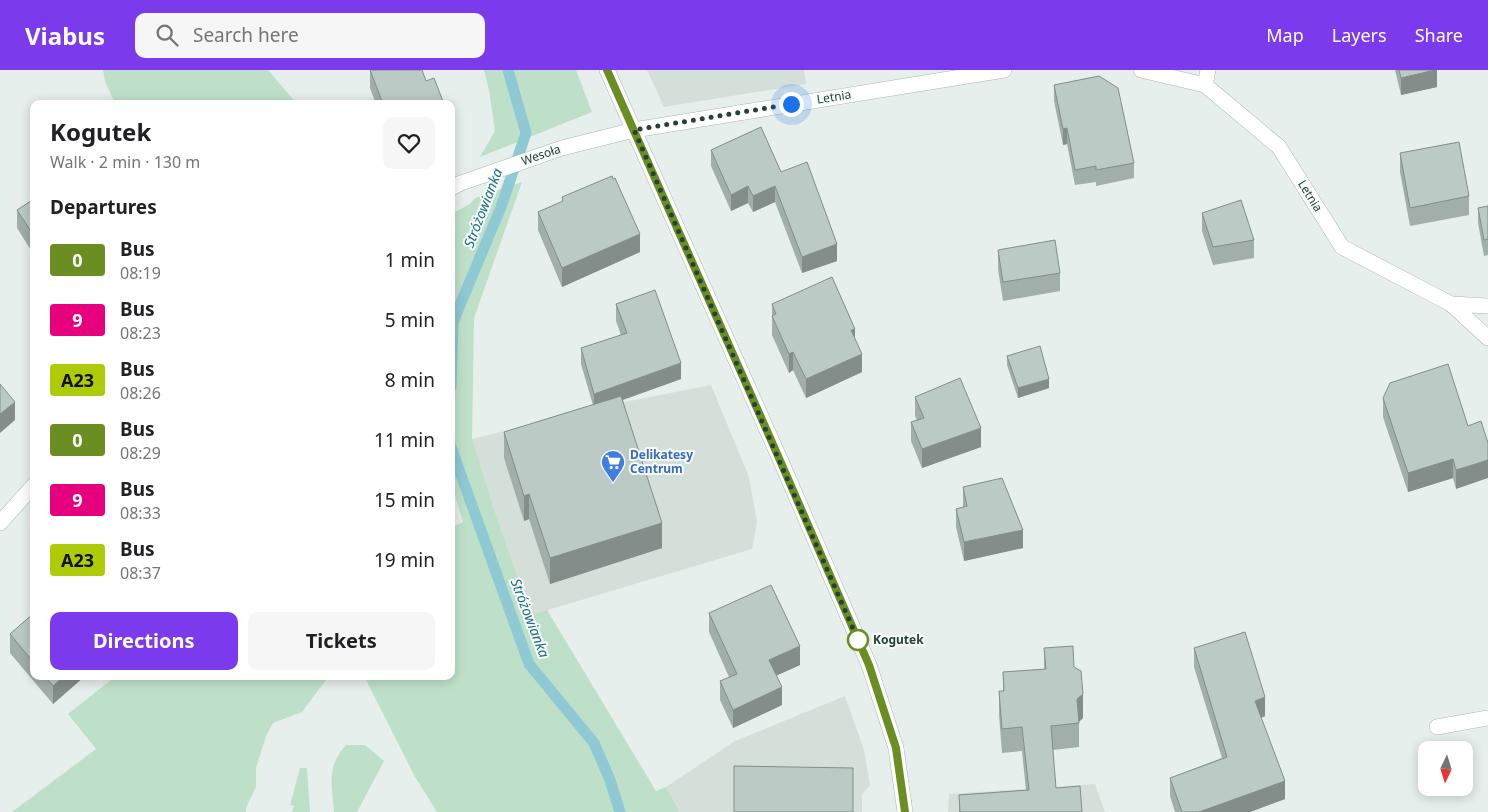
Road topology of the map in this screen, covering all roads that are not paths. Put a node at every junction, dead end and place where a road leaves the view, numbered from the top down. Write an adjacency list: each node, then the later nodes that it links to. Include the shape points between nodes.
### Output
1 (607, 70): 6 (street)
2 (1004, 70): 6 (street, Letnia)
3 (1141, 70): 5 (street, Letnia)
4 (1208, 70): 5 (street)
5 (1206, 85): 8 (street, Letnia, via 1279,147 1342,247)
6 (634, 130): 7 (street, Wesoła, via 562,148); 15 (street, via 869,665 896,748)
7 (456, 186)
8 (1451, 304): 9 (street, Letnia); 10 (street)
9 (1488, 306)
10 (1488, 338)
11 (30, 489): 12 (street)
12 (0, 523)
13 (1488, 718): 14 (street)
14 (1437, 727)
15 (905, 812)

